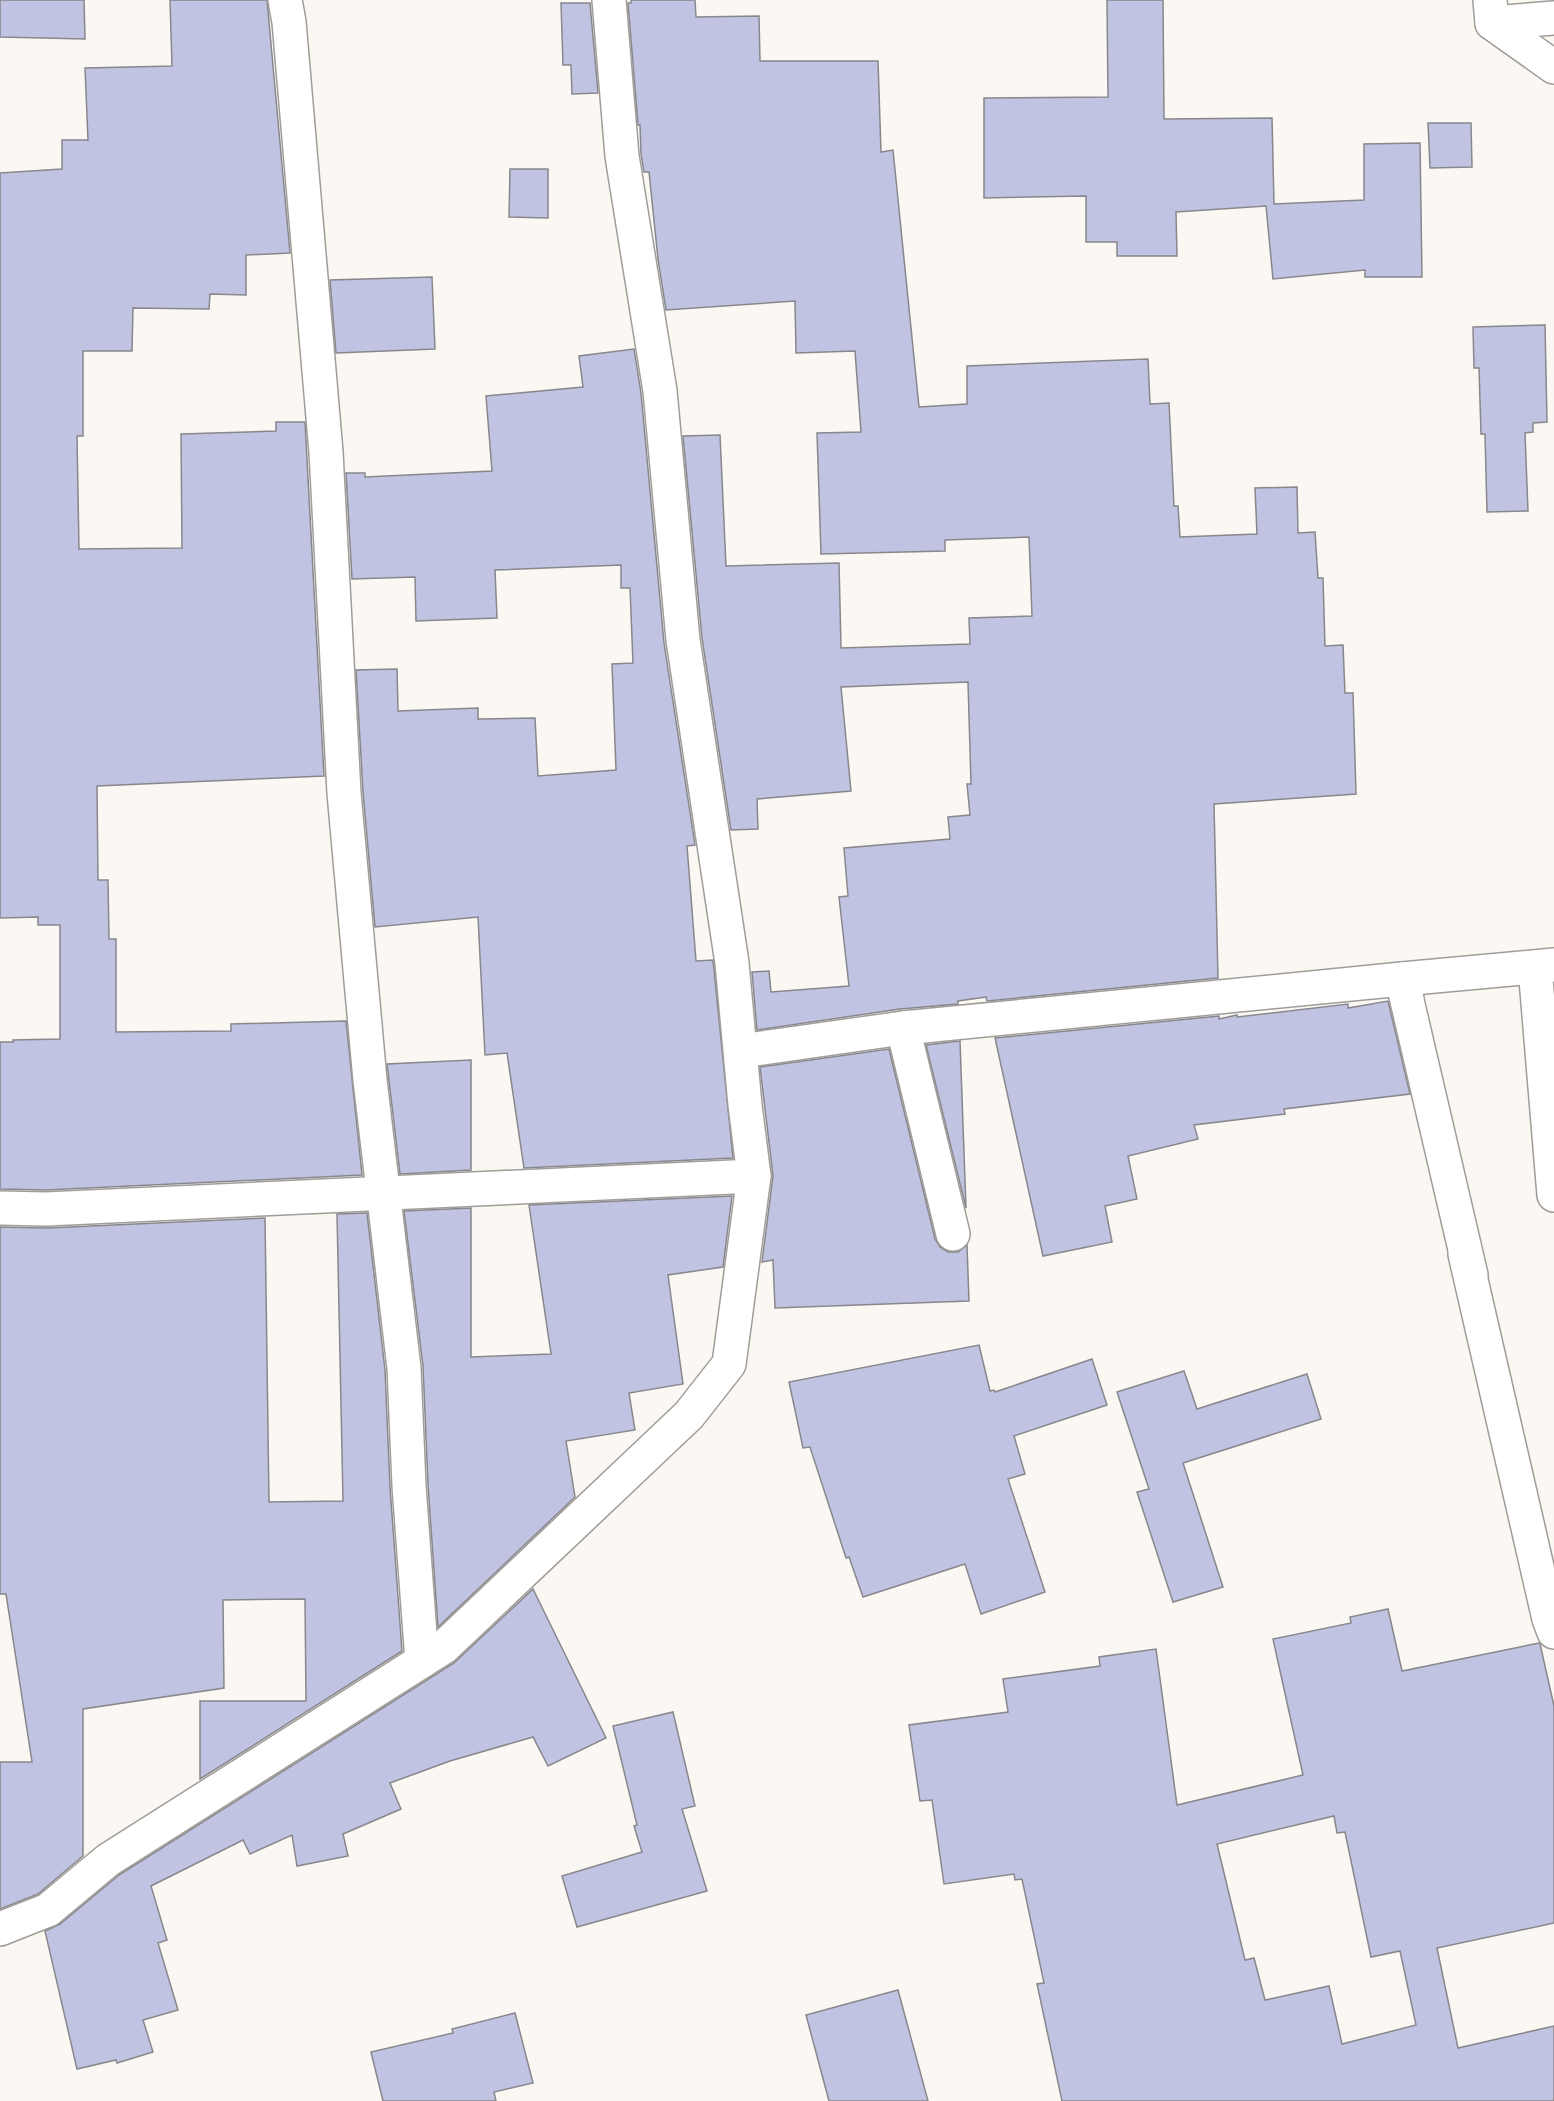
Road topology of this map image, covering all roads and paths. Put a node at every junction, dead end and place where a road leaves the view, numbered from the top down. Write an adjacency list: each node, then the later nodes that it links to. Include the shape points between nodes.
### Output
1 (285, 0): 11 (street, via 326,452 344,793)
2 (609, 0): 9 (street, via 622,156 660,391 683,640 732,963)
3 (1491, 12): 4 (street); 5 (street)
4 (1554, 18)
5 (1554, 67)
6 (1545, 966): 7 (street); 12 (street)
7 (1402, 979): 8 (street); 15 (street); 16 (street)
8 (903, 1028): 9 (street); 14 (street)
9 (741, 1051): 10 (street)
10 (754, 1176): 11 (street); 17 (street, via 729,1364 689,1414 444,1647)
11 (383, 1193): 13 (street); 17 (street, via 404,1368)
12 (1554, 1195)
13 (0, 1208)
14 (953, 1234)
15 (1471, 1275)
16 (1552, 1624)
17 (422, 1661): 18 (street, via 108,1860 48,1910)
18 (0, 1929)

